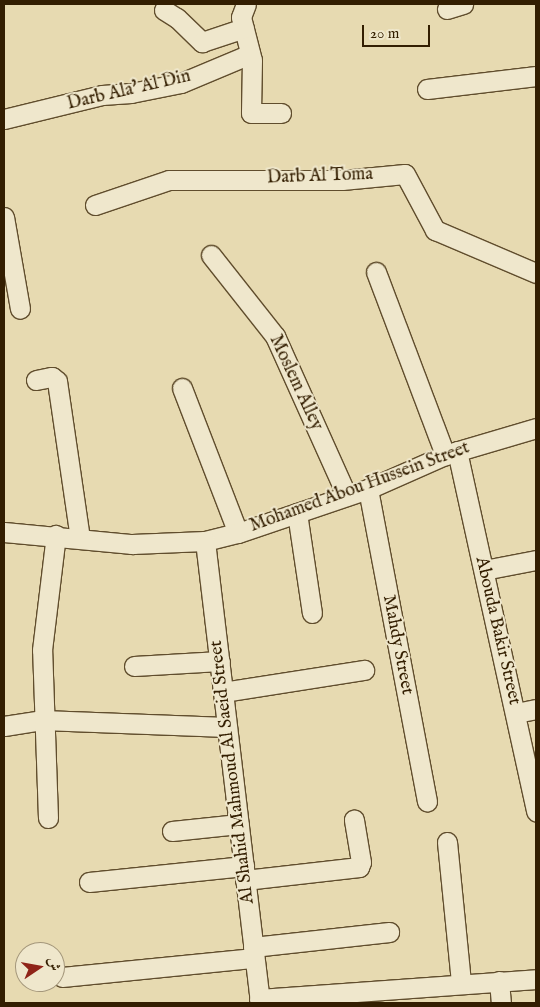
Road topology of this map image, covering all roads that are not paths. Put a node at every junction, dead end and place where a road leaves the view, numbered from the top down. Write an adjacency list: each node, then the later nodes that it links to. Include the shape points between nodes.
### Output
1 (246, 4): 3 (street, via 240,10)
2 (164, 10): 3 (street, via 202,42)
3 (244, 28): 4 (street)
4 (250, 54): 7 (street, via 251,113); 8 (street, Darb Ala' Al Din, via 181,83 102,95)
5 (536, 76): 6 (street)
6 (427, 89)
7 (281, 112)
8 (4, 119)
9 (95, 204): 14 (street, Darb Al Toma, via 169,180 342,180 405,174 435,230)
10 (4, 217): 12 (street)
11 (210, 255): 21 (street, Moslem Alley, via 275,336)
12 (8, 259): 15 (street)
13 (376, 272): 19 (street, Abouda Bakir Street)
14 (536, 273)
15 (20, 309)
16 (36, 380): 26 (street, via 52,377 57,381)
17 (182, 388): 24 (street)
18 (536, 428): 19 (street, Mohamed Abou Hussein Street)
19 (451, 453): 20 (street, Mohamed Abou Hussein Street); 29 (street, Abouda Bakir Street)
20 (368, 489): 21 (street, Mohamed Abou Hussein Street); 40 (street, Mahdy Street)
21 (347, 496): 22 (street, Mohamed Abou Hussein Street)
22 (297, 513): 24 (street, Mohamed Abou Hussein Street); 30 (street)
23 (4, 532): 25 (street, Mohamed Abou Hussein Street)
24 (238, 533): 27 (street, Mohamed Abou Hussein Street)
25 (56, 535): 26 (street, Mohamed Abou Hussein Street); 37 (street, via 42,650)
26 (80, 538): 27 (street, Mohamed Abou Hussein Street, via 132,544)
27 (206, 541): 31 (street, Al Shahid Mahmoud Al Saeid Street)
28 (536, 560): 29 (street)
29 (484, 570): 36 (street, Abouda Bakir Street)
30 (312, 613)
31 (220, 661): 32 (street); 34 (street, Al Shahid Mahmoud Al Saeid Street)
32 (134, 666)
33 (364, 670): 34 (street)
34 (223, 692): 39 (street, Al Shahid Mahmoud Al Saeid Street)
35 (536, 709): 36 (street)
36 (516, 713): 41 (street, Abouda Bakir Street)
37 (42, 720): 38 (street); 39 (street); 42 (street)
38 (4, 726)
39 (228, 727): 44 (street, Al Shahid Mahmoud Al Saeid Street)
40 (427, 801)
41 (536, 811)
42 (48, 818)
43 (354, 820): 47 (street, via 361,862 359,867)
44 (238, 824): 45 (street); 47 (street, Al Shahid Mahmoud Al Saeid Street)
45 (172, 831)
46 (447, 842): 54 (street)
47 (244, 873): 48 (street); 50 (street, Al Shahid Mahmoud Al Saeid Street)
48 (88, 882)
49 (389, 932): 50 (street)
50 (254, 953): 51 (street); 55 (street, Al Shahid Mahmoud Al Saeid Street)
51 (65, 977)
52 (536, 979): 53 (street)
53 (499, 981): 54 (street); 56 (street)
54 (461, 983): 55 (street)
55 (260, 1001)
56 (501, 1003)

